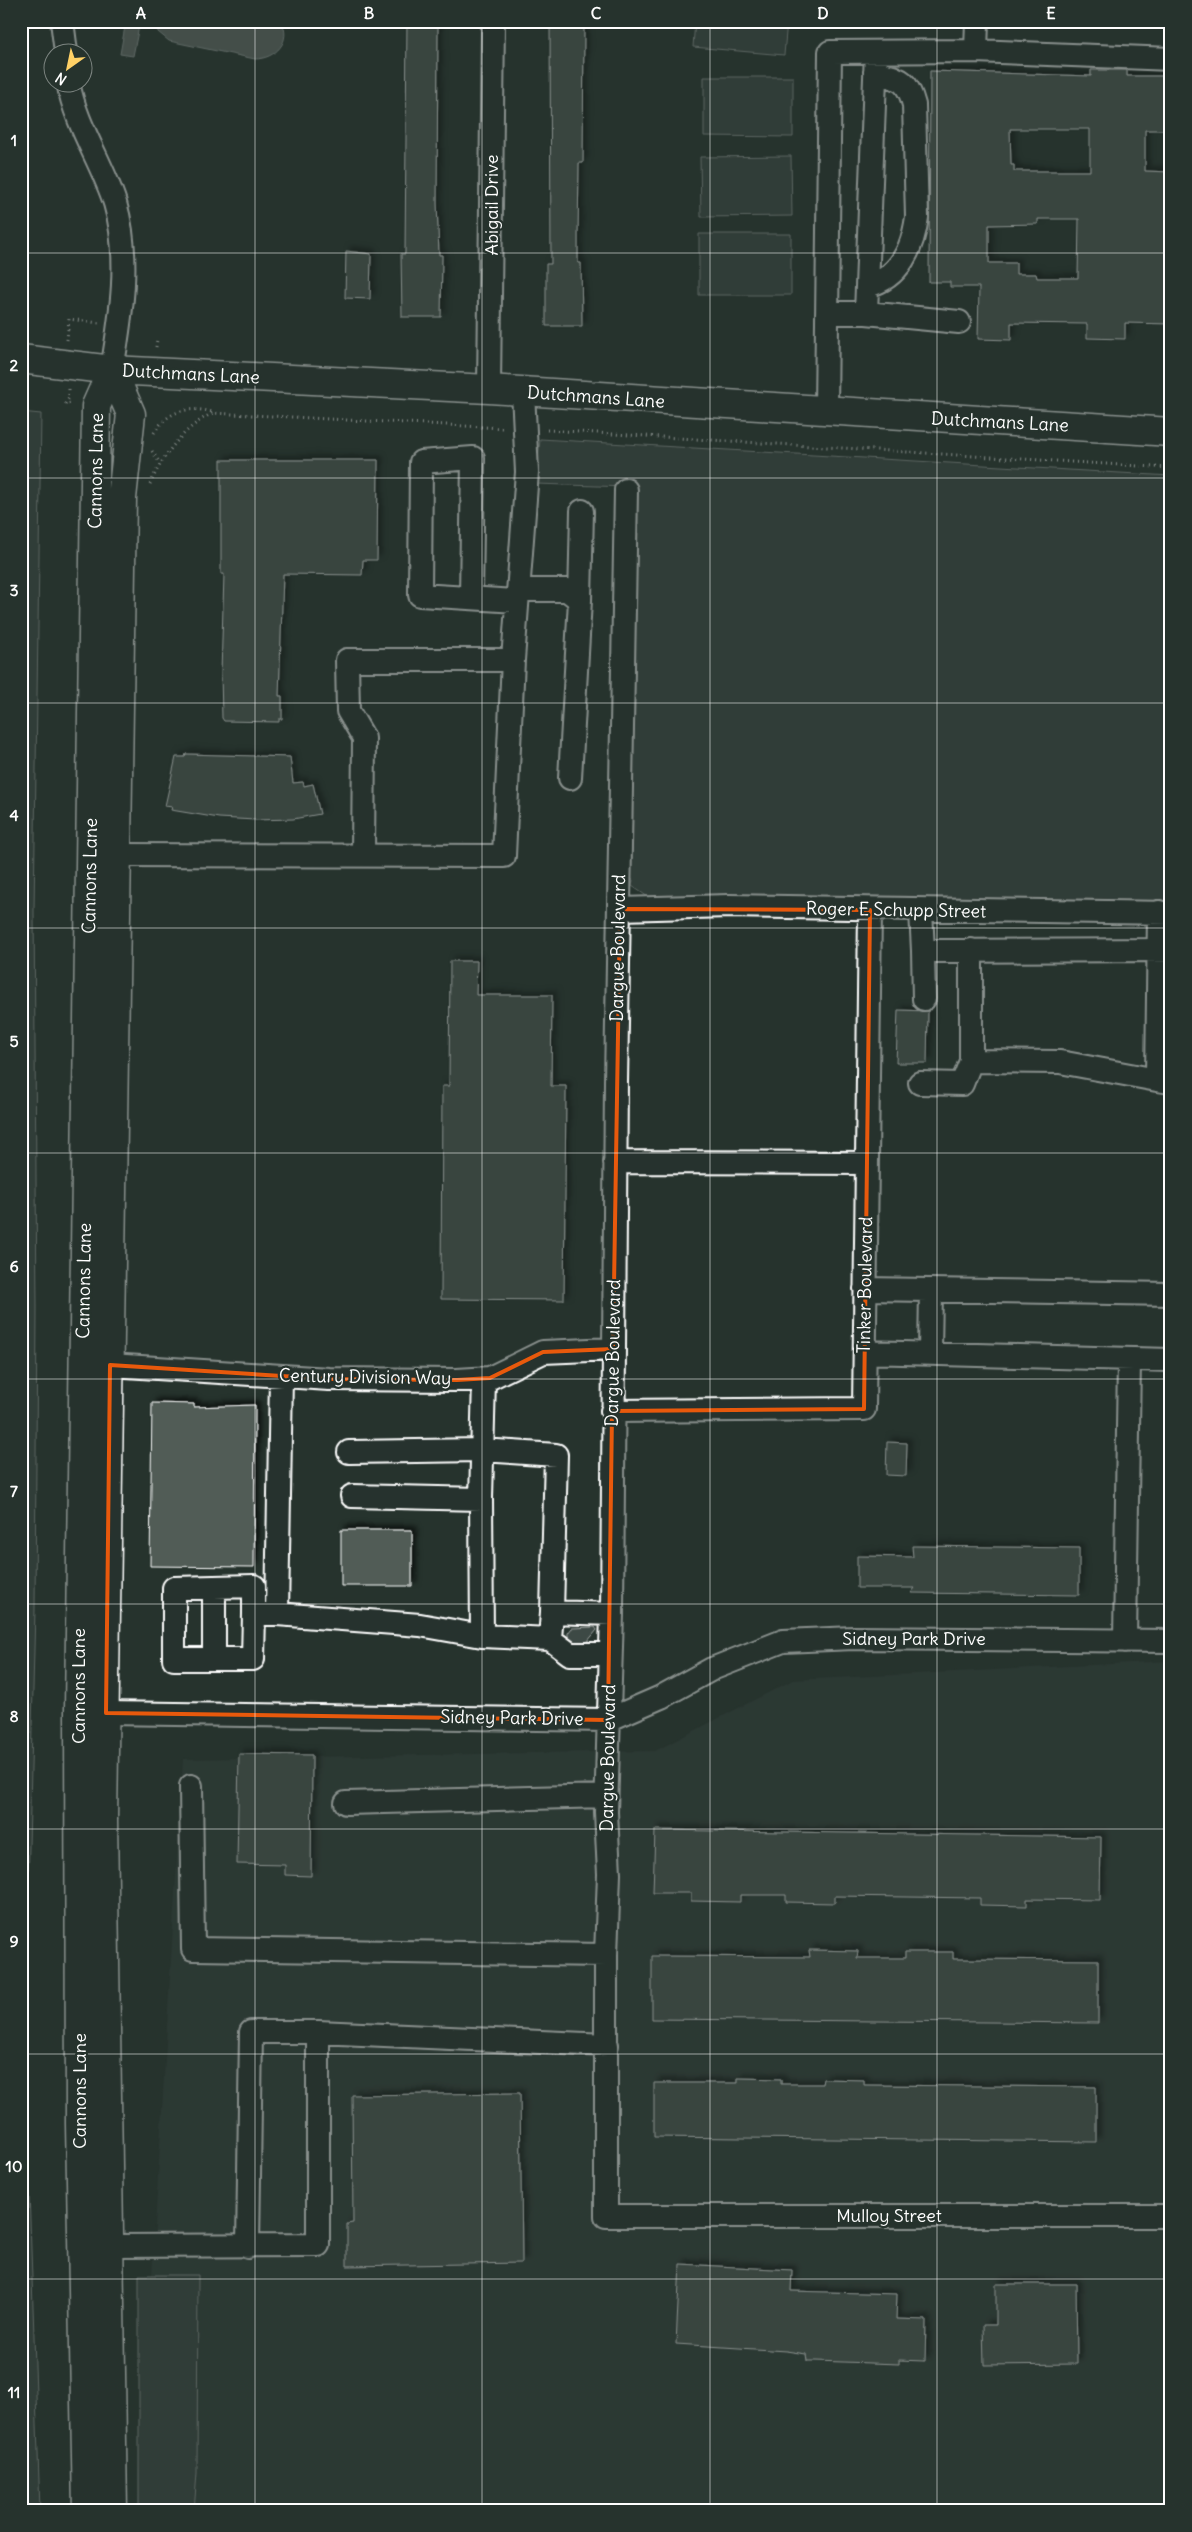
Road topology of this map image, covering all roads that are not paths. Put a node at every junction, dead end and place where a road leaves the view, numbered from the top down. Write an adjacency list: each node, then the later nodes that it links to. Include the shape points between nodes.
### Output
1 (62, 21): 4 (street)
2 (493, 21): 15 (street, Abigail Drive)
3 (977, 21): 5 (street)
4 (65, 42)
5 (976, 51): 6 (street); 7 (street)
6 (1171, 58)
7 (875, 62): 9 (street); 9 (street, via 903,80 910,90 914,105 917,216 915,234 895,272 880,283); 10 (street, via 830,52)
8 (71, 92): 14 (street, via 79,121 115,203 121,234 120,325)
9 (867, 286): 11 (street)
10 (827, 313): 11 (street); 17 (street)
11 (866, 313): 12 (street)
12 (959, 322)
13 (21, 359): 14 (main road, Dutchmans Lane)
14 (112, 370): 15 (main road, Dutchmans Lane); 27 (main road, Cannons Lane, via 131,414 122,498); 49 (main road, Cannons Lane, via 96,406)
15 (489, 389): 16 (main road, Dutchmans Lane)
16 (523, 392): 17 (main road, Dutchmans Lane); 21 (street, via 526,472)
17 (826, 411): 18 (main road, Dutchmans Lane)
18 (1171, 432)
19 (626, 490): 28 (street, Dargue Boulevard)
20 (582, 511): 23 (street)
21 (518, 596): 22 (street); 23 (street, via 567,590); 24 (street)
22 (471, 598): 22 (street, via 420,595 421,462 473,458)
23 (580, 600): 25 (street)
24 (513, 660): 26 (street, via 504,856); 26 (street, via 347,660 348,711 364,738)
25 (570, 778)
26 (363, 854): 27 (street)
27 (116, 855): 50 (main road, Cannons Lane)
28 (620, 909): 29 (street, Roger E Schupp Street, via 729,906); 39 (street, Dargue Boulevard)
29 (870, 910): 30 (street, Roger E Schupp Street); 40 (street, Tinker Boulevard)
30 (921, 911): 31 (street, Roger E Schupp Street); 32 (street)
31 (1165, 912): 34 (street)
32 (923, 950): 33 (street); 35 (street)
33 (971, 950): 34 (street); 36 (street)
34 (1164, 950): 37 (street)
35 (924, 999)
36 (971, 1061): 37 (street, via 1060,1062); 38 (street, via 962,1084)
37 (1164, 1081)
38 (920, 1083)
39 (615, 1162): 40 (street); 44 (street, Dargue Boulevard)
40 (867, 1163): 41 (street, Tinker Boulevard)
41 (865, 1289): 42 (street); 45 (street, Tinker Boulevard)
42 (931, 1290): 43 (street); 46 (street)
43 (1171, 1294)
44 (613, 1349): 52 (street, Century Division Way, via 543,1352); 53 (street, Dargue Boulevard)
45 (865, 1352): 46 (street); 53 (street, Tinker Boulevard, via 864,1410)
46 (930, 1354): 47 (street)
47 (1129, 1359): 48 (street); 65 (street)
48 (1171, 1360)
49 (83, 1364): 50 (main road); 69 (main road, Cannons Lane)
50 (110, 1365): 51 (street, Century Division Way); 70 (main road, Cannons Lane)
51 (281, 1376): 52 (street, Century Division Way, via 329,1379); 61 (street)
52 (484, 1378): 54 (street)
53 (612, 1411): 62 (street, Dargue Boulevard)
54 (482, 1450): 55 (street); 57 (street); 59 (street, via 556,1455)
55 (349, 1452)
56 (352, 1496): 57 (street)
57 (481, 1499): 63 (street)
58 (214, 1587): 60 (street, via 254,1586); 68 (street); 68 (street, via 174,1588 174,1659)
59 (552, 1612): 62 (street); 64 (street)
60 (254, 1614): 61 (street); 68 (street, via 253,1659)
61 (277, 1614): 63 (street, via 420,1625)
62 (612, 1614): 67 (street, Dargue Boulevard)
63 (482, 1636): 64 (street)
64 (550, 1639): 67 (street, via 570,1654)
65 (1125, 1641): 66 (street, Sidney Park Drive); 71 (street, Sidney Park Drive, via 854,1638 783,1641 712,1669)
66 (1171, 1641)
67 (610, 1654): 71 (street, Dargue Boulevard)
68 (214, 1658)
69 (79, 1710): 70 (main road); 80 (main road, Cannons Lane)
70 (106, 1712): 71 (street, Sidney Park Drive); 80 (main road, Cannons Lane)
71 (608, 1720): 73 (street, Dargue Boulevard)
72 (191, 1786): 75 (street, via 192,1950)
73 (606, 1796): 74 (street); 75 (street, Dargue Boulevard, via 609,1874)
74 (346, 1803)
75 (606, 1955): 77 (street, Dargue Boulevard)
76 (318, 2032): 77 (street); 81 (street, via 251,2032); 81 (street, via 318,2245)
77 (607, 2045): 78 (street, Dargue Boulevard)
78 (606, 2216): 79 (street, Mulloy Street)
79 (1171, 2216)
80 (96, 2246): 81 (street); 82 (main road, Cannons Lane); 83 (main road, Cannons Lane)
81 (248, 2247)
82 (87, 2511)
83 (113, 2511)

